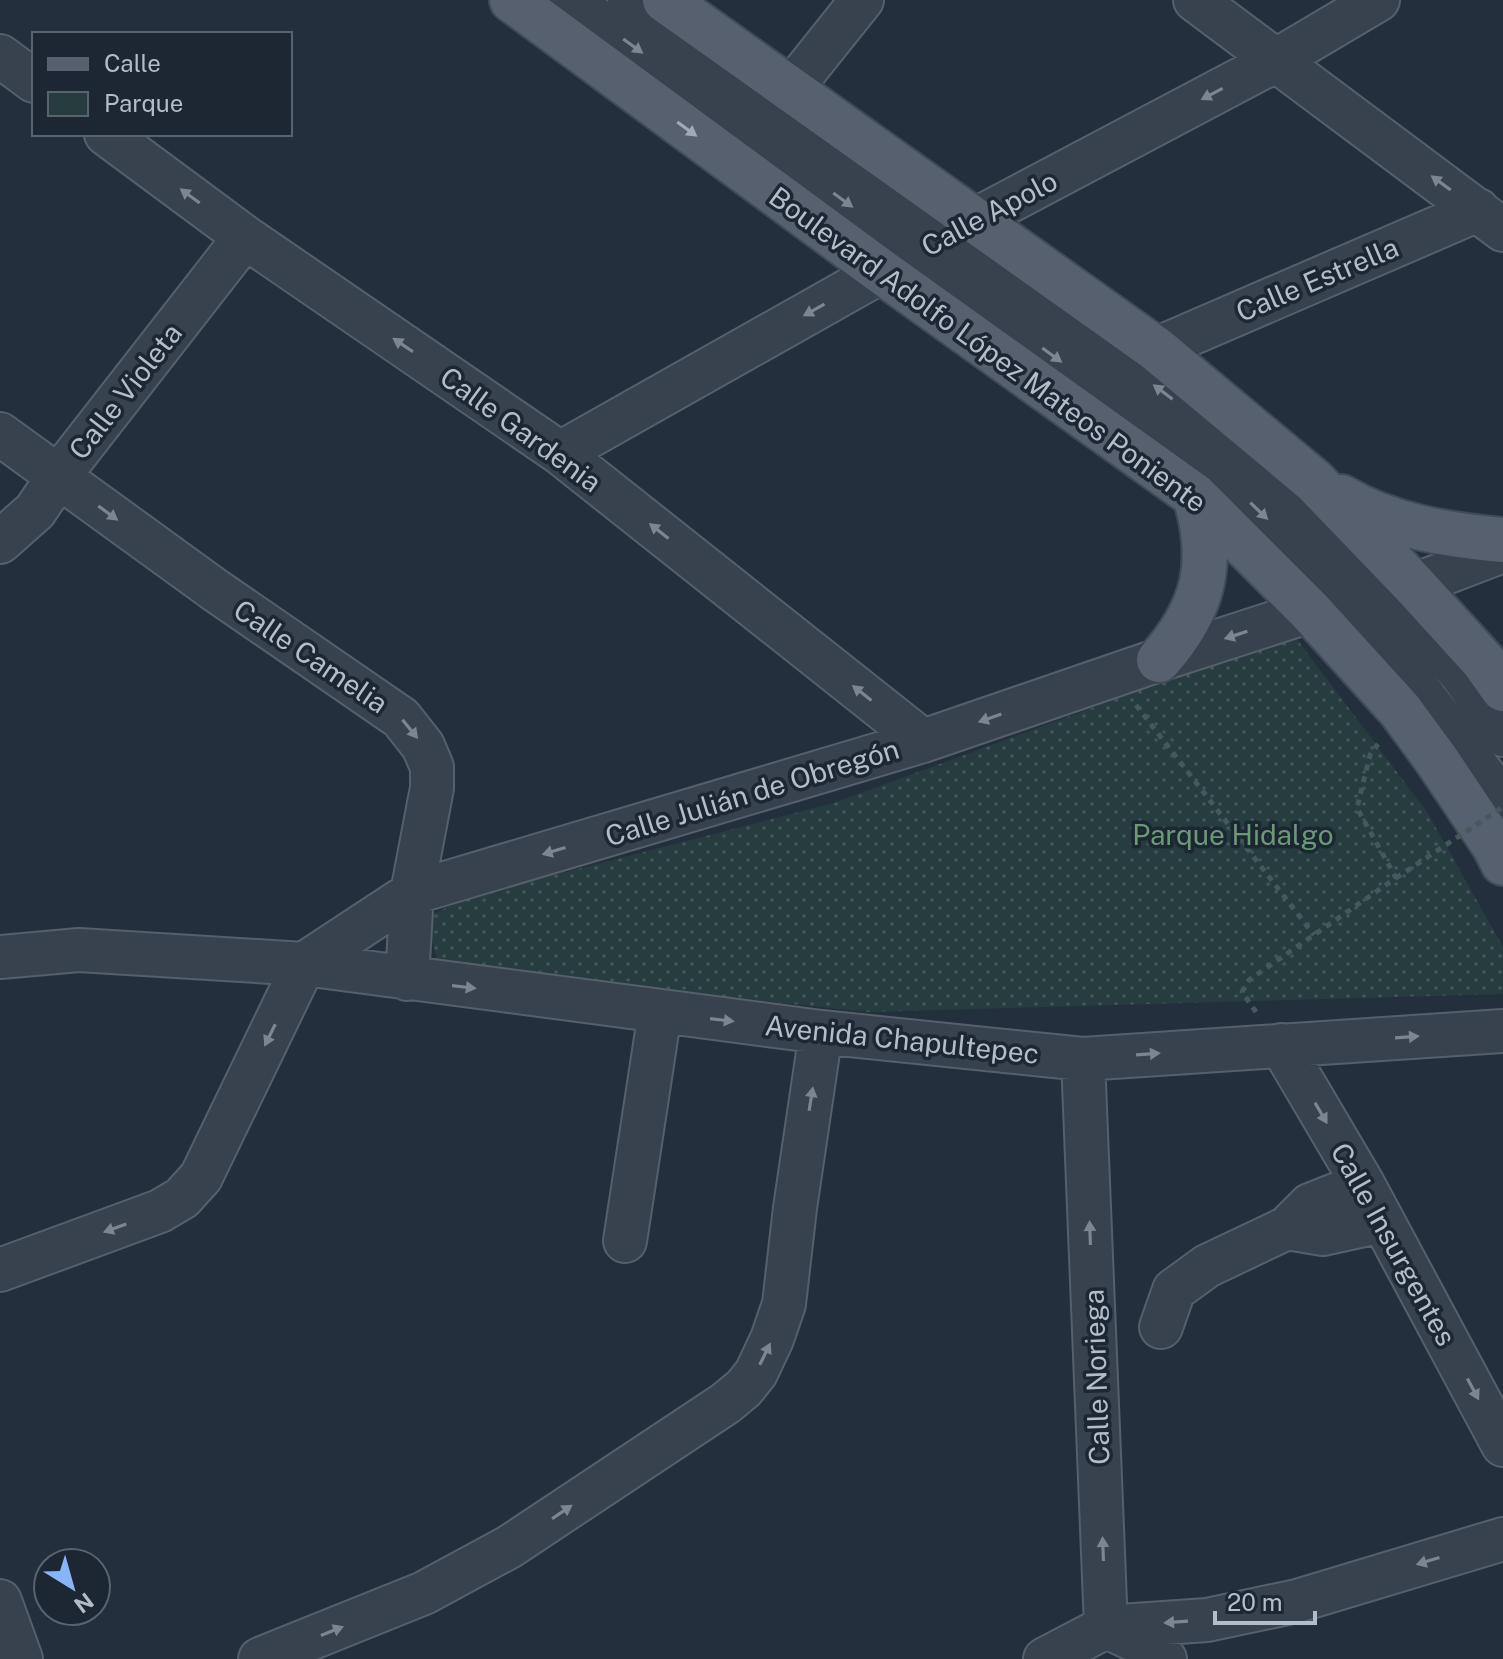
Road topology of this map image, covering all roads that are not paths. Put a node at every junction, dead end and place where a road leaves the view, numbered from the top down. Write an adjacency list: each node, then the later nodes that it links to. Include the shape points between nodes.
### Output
1 (512, 0): 15 (main road, Boulevard Adolfo López Mateos Poniente, one-way to 15)
2 (570, 0): 15 (street, one-way to 15)
3 (629, 0): 15 (street)
4 (665, 0): 11 (main road, Boulevard Adolfo López Mateos Poniente)
5 (862, 0): 11 (street)
6 (1195, 0): 9 (street)
7 (1378, 0): 9 (street, Calle Apolo)
8 (0, 56): 10 (street)
9 (1275, 61): 13 (street, one-way to 9); 15 (street, Calle Apolo, one-way to 15)
10 (32, 80)
11 (790, 90): 15 (main road, Boulevard Adolfo López Mateos Poniente)
12 (109, 136): 14 (street, Calle Gardenia, one-way to 12)
13 (1490, 220): 16 (street, Calle Estrella)
14 (245, 237): 18 (street, Calle Gardenia, one-way to 14); 19 (street, Calle Violeta)
15 (930, 244): 16 (main road, Boulevard Adolfo López Mateos Poniente); 18 (street, Calle Apolo, one-way to 18); 21 (main road, Boulevard Adolfo López Mateos Poniente, one-way to 21); 25 (street, via 1267,470)
16 (1156, 349): 20 (main road, Boulevard Adolfo López Mateos Poniente)
17 (0, 434): 19 (street, Calle Camelia)
18 (560, 453): 29 (street, Calle Gardenia, one-way to 18)
19 (58, 477): 23 (street, Calle Violeta, via 35,511); 32 (street, Calle Camelia, one-way to 32, via 401,718 432,767)
20 (1314, 481): 22 (main road, via 1394,521 1438,533); 25 (main road, Boulevard Adolfo López Mateos Poniente)
21 (1195, 496): 25 (main road, Boulevard Adolfo López Mateos Poniente, one-way to 25); 26 (main road, via 1205,545 1202,583 1189,619)
22 (1503, 540)
23 (0, 542)
24 (1503, 551): 25 (street, Calle Julián de Obregón)
25 (1367, 597): 26 (street, Calle Julián de Obregón, one-way to 26); 27 (main road, Boulevard Adolfo López Mateos Poniente, via 1484,662); 28 (street, via 1462,675); 30 (street); 31 (main road, Boulevard Adolfo López Mateos Poniente, via 1400,710)
26 (1159, 660): 29 (street, Calle Julián de Obregón, one-way to 29)
27 (1503, 689)
28 (1503, 735)
29 (923, 741): 32 (street, Calle Julián de Obregón, one-way to 32)
30 (1503, 808)
31 (1503, 863)
32 (412, 893): 34 (street, Calle Julián de Obregón); 35 (street, Calle Camelia)
33 (0, 957): 34 (street, via 79,950)
34 (304, 964): 35 (street, Avenida Chapultepec); 45 (street, one-way to 45, via 201,1177 182,1198)
35 (407, 979): 36 (street, Avenida Chapultepec, one-way to 36)
36 (660, 1012): 38 (street, Avenida Chapultepec, one-way to 38); 44 (street)
37 (1503, 1031): 39 (street, Avenida Chapultepec, one-way to 37)
38 (821, 1032): 40 (street, Avenida Chapultepec); 52 (street, one-way to 38, via 424,1593 509,1547 744,1388 756,1373 784,1304)
39 (1281, 1045): 40 (street, Avenida Chapultepec, one-way to 39); 41 (street, Calle Insurgentes, one-way to 41)
40 (1083, 1059): 50 (street, Calle Noriega, one-way to 40)
41 (1363, 1184): 42 (street, Calle Insurgentes); 43 (street, via 1310,1205)
42 (1382, 1221): 43 (street, via 1323,1234); 47 (street, Calle Insurgentes, one-way to 47)
43 (1287, 1228): 46 (street, via 1207,1266 1174,1290)
44 (625, 1241)
45 (0, 1270)
46 (1161, 1327)
47 (1503, 1445)
48 (1503, 1539): 50 (street, one-way to 50, via 1297,1601 1207,1620)
49 (0, 1601): 51 (street)
50 (1106, 1627): 53 (street); 54 (street)
51 (21, 1659)
52 (260, 1659)
53 (1045, 1659)
54 (1165, 1659)

